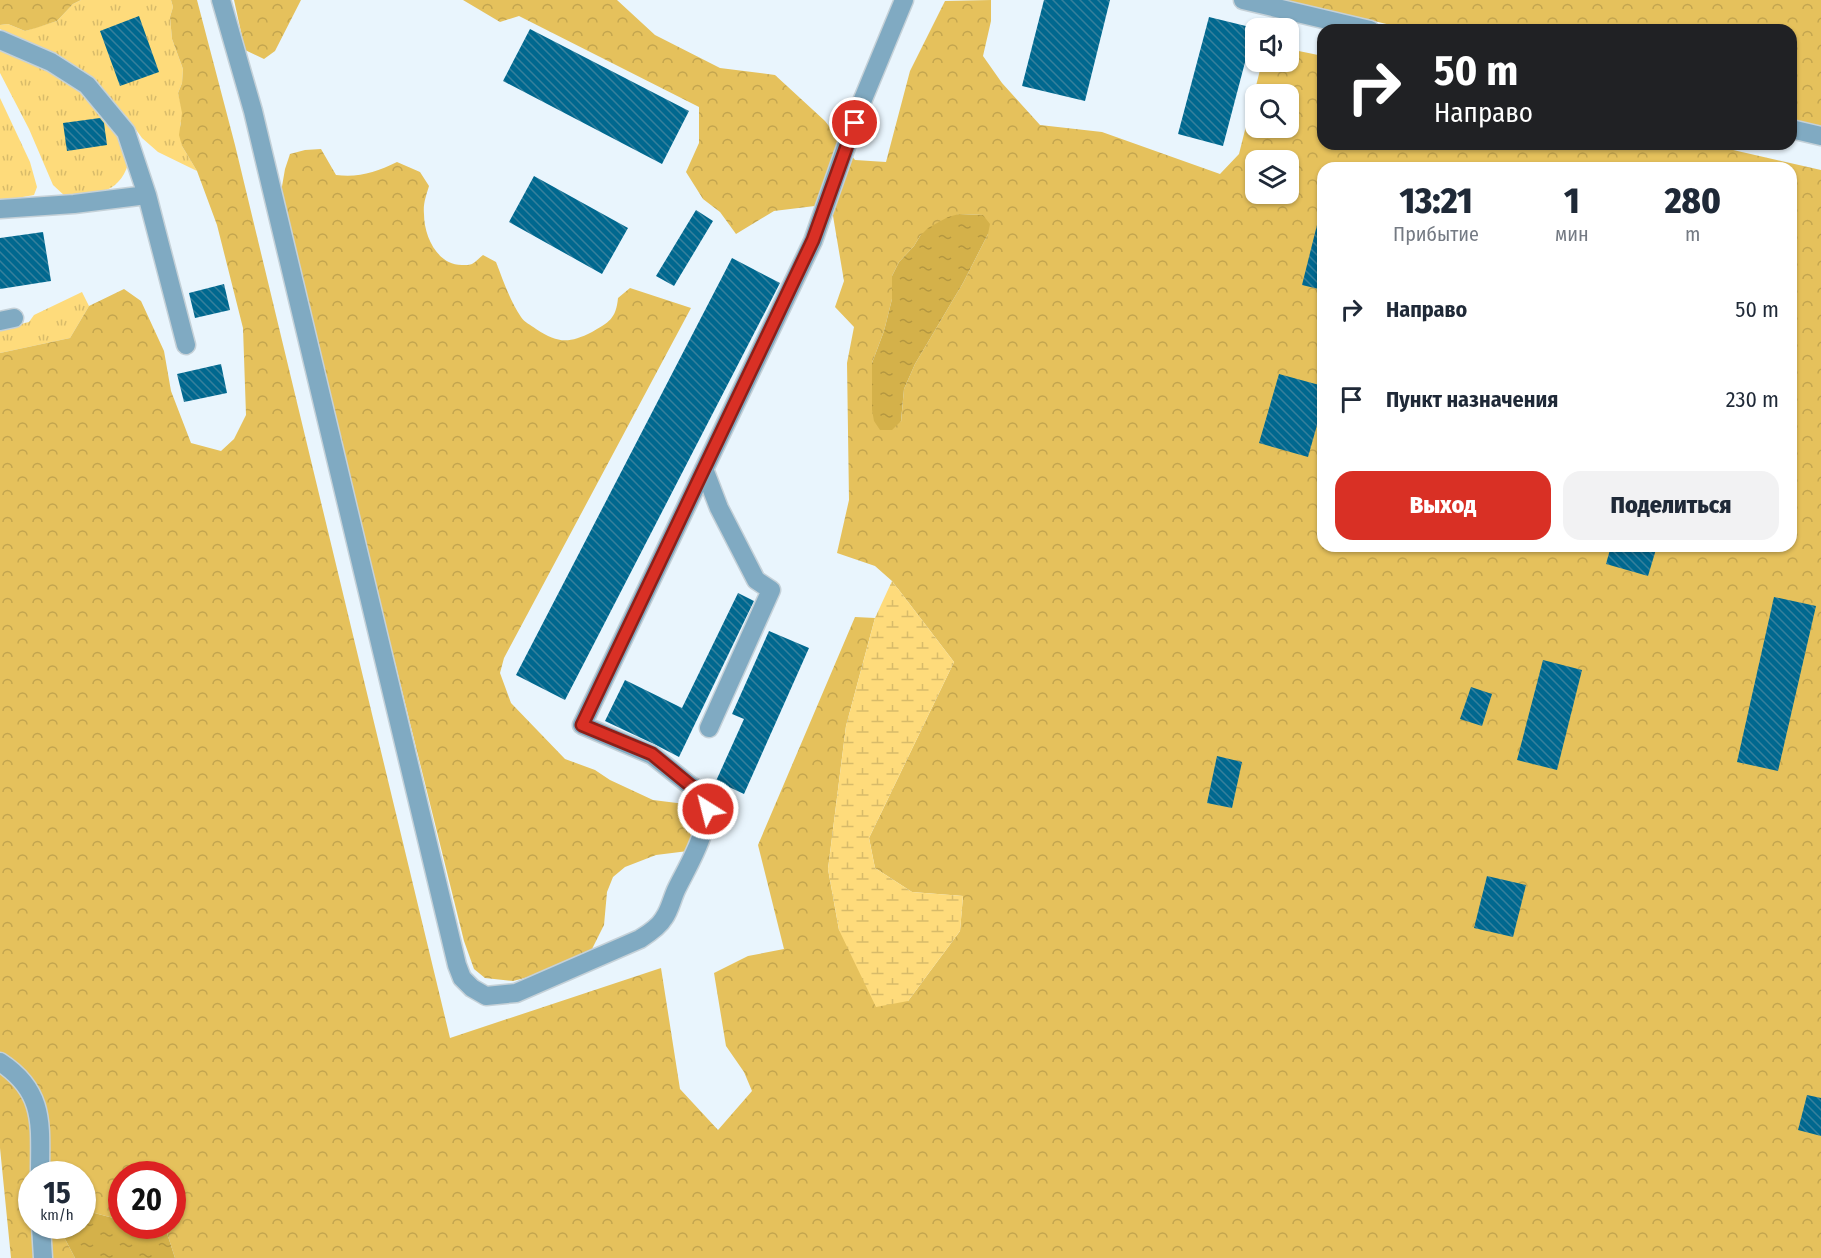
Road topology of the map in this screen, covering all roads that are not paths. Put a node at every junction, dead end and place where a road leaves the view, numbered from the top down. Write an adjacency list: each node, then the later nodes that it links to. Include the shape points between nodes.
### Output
1 (221, 0): 11 (lane, via 253,111 457,965 471,988 486,996 516,993 653,930 664,918 702,837 708,809 705,793 652,754 582,725)
2 (904, 0): 11 (lane, via 861,104 813,240)
3 (1243, 0): 4 (lane)
4 (1345, 24)
5 (0, 40): 8 (lane, via 51,62 87,85 126,132)
6 (1797, 130): 7 (lane)
7 (1821, 136)
8 (147, 195): 9 (lane); 10 (lane)
9 (0, 209)
10 (186, 345)
11 (704, 469): 12 (lane, via 756,580 771,590)
12 (709, 728)
13 (0, 1062): 14 (lane, via 29,1088 38,1111)
14 (40, 1161)
15 (42, 1239): 16 (lane)
16 (43, 1258)

